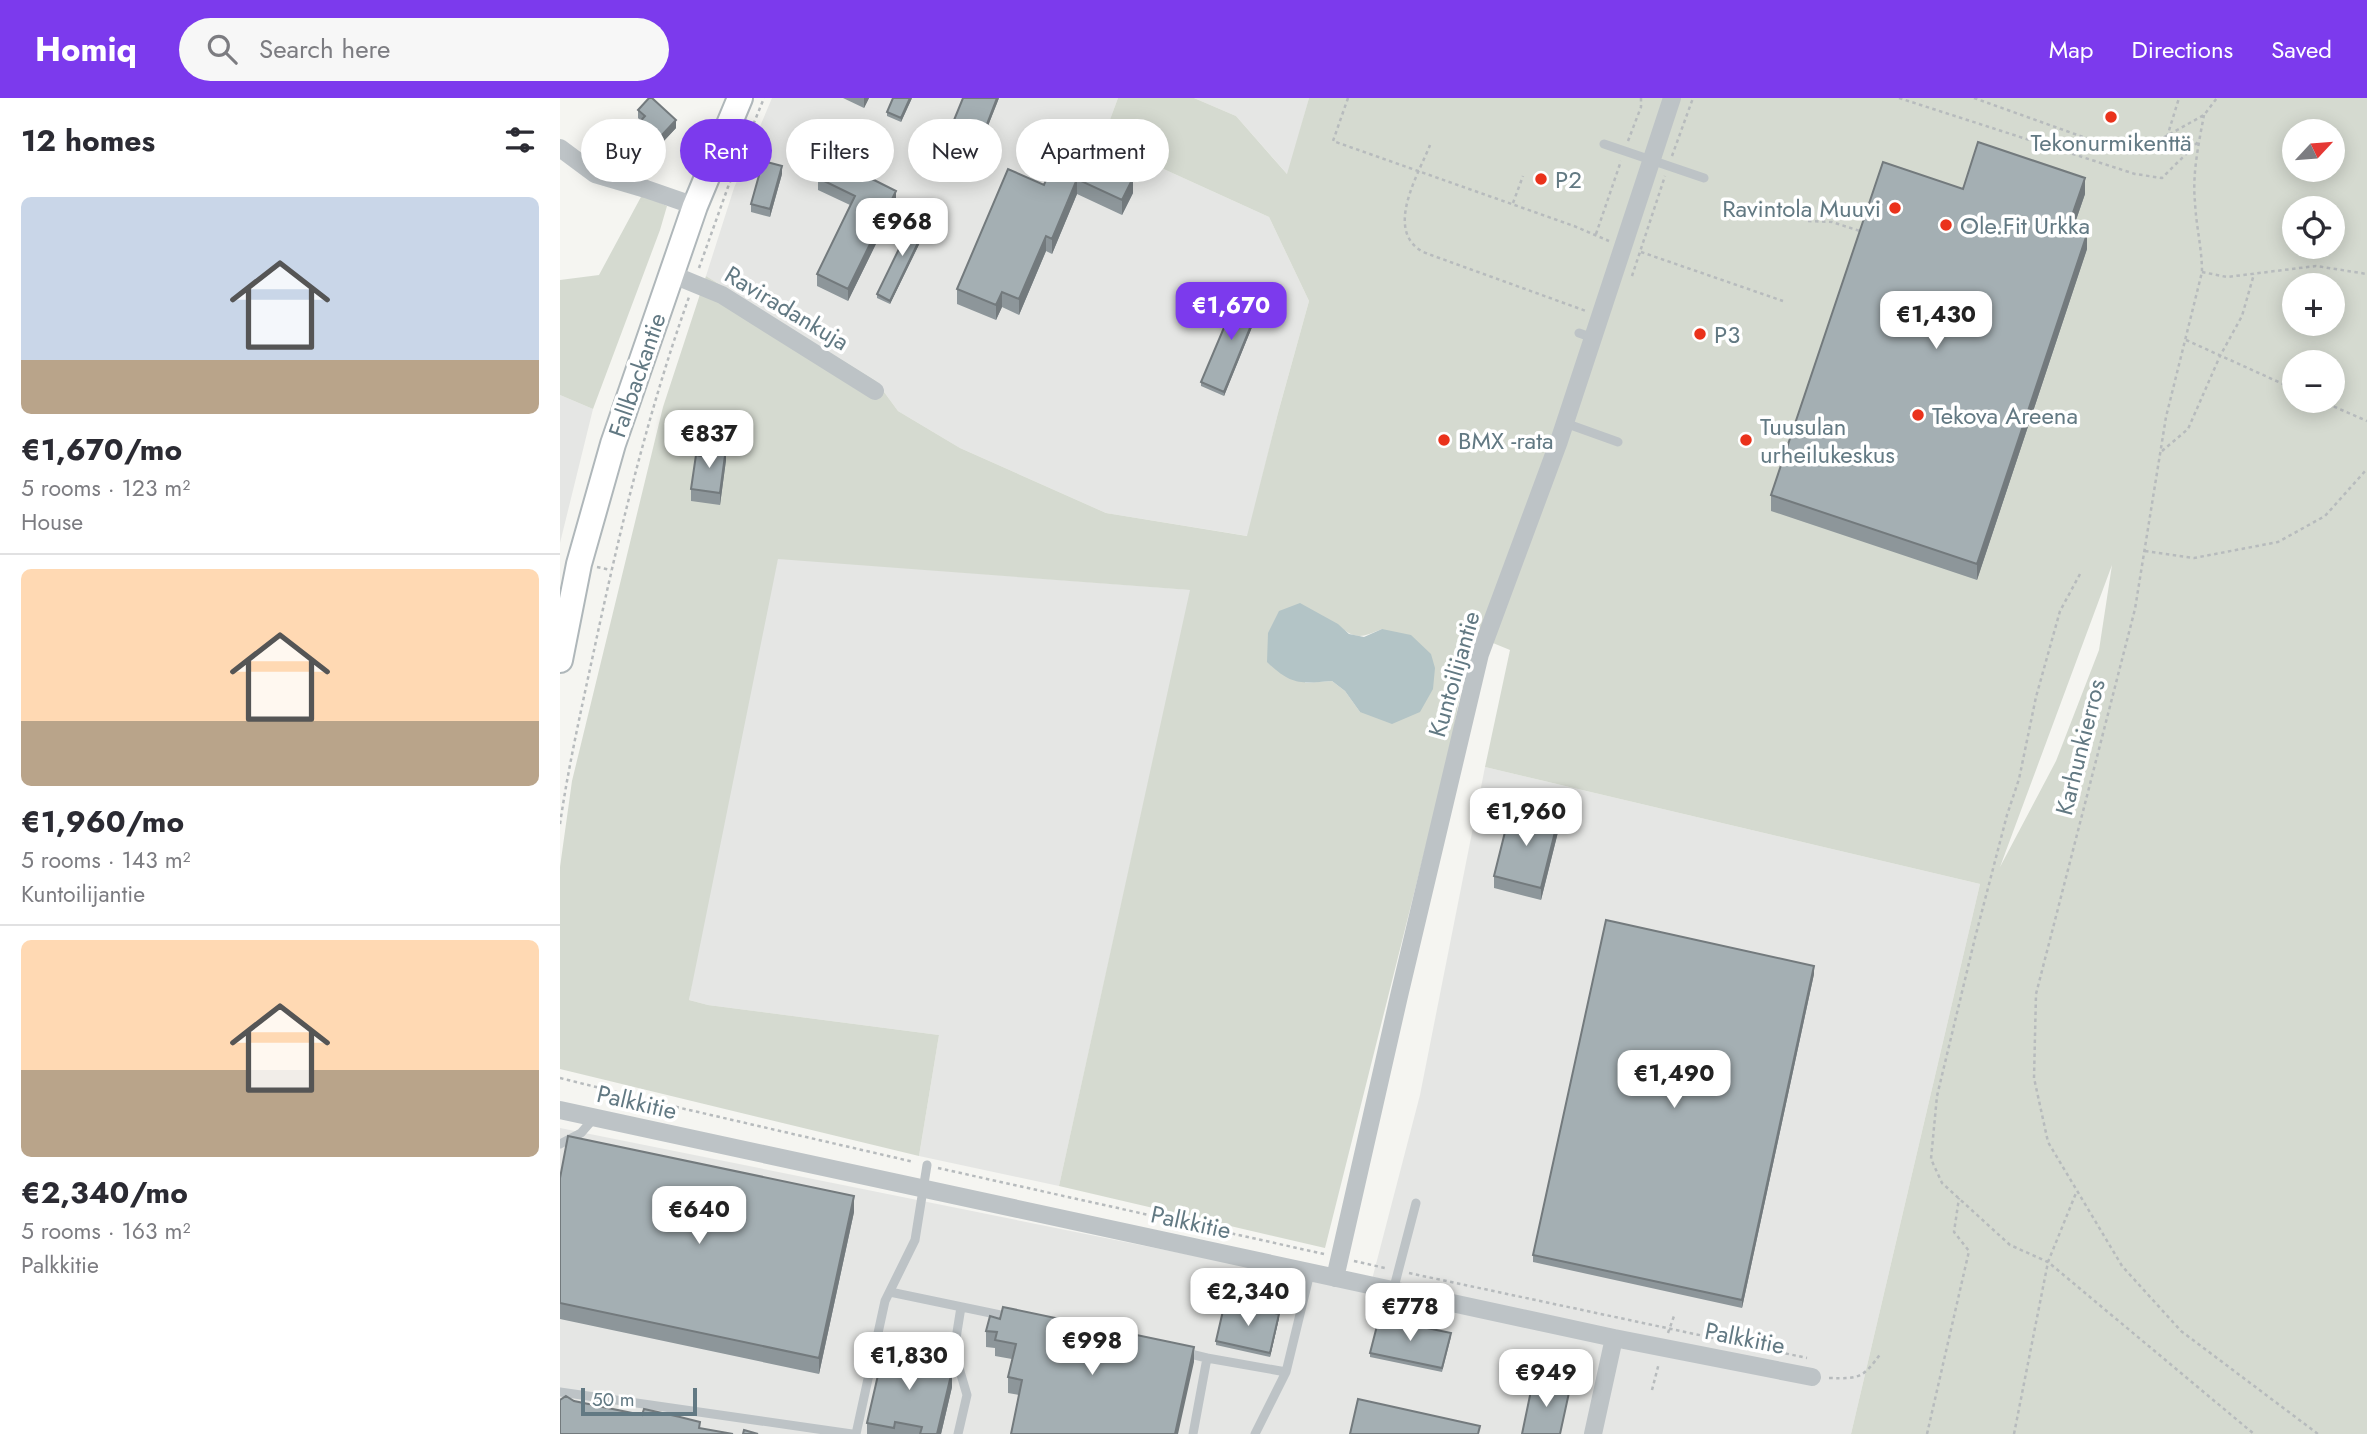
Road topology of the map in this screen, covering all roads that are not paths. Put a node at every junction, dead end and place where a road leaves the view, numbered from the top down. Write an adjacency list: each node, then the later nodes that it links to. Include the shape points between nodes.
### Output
1 (740, 98): 7 (street, Fallbackantie)
2 (1672, 98): 5 (street, Kuntoilijantie)
3 (1604, 144): 5 (lane)
4 (560, 148): 7 (street, via 595,174)
5 (1651, 161): 6 (lane); 10 (street, Kuntoilijantie, via 1586,336)
6 (1704, 178)
7 (695, 206): 8 (street, Fallbackantie)
8 (671, 274): 9 (street, Raviradankuja, via 722,295); 12 (street, Fallbackantie, via 613,444)
9 (875, 391)
10 (1565, 423): 11 (lane); 21 (street, Kuntoilijantie, via 1480,654)
11 (1618, 442)
12 (565, 606): 13 (street, Fallbackantie)
13 (560, 660)
14 (560, 1110): 15 (street, Palkkitie)
15 (594, 1118): 16 (lane, via 582,1133); 18 (street, Palkkitie)
16 (560, 1144)
17 (927, 1165): 18 (lane)
18 (921, 1189): 20 (street, Palkkitie); 23 (lane, via 915,1240)
19 (1416, 1203): 22 (lane)
20 (1310, 1273): 21 (street, Palkkitie); 30 (lane)
21 (1335, 1278): 22 (street, Palkkitie)
22 (1392, 1291): 26 (street, Palkkitie)
23 (890, 1292): 24 (lane); 32 (lane)
24 (961, 1307): 25 (lane); 33 (lane, via 954,1351 967,1395)
25 (1016, 1318)
26 (1614, 1338): 29 (street, Palkkitie); 36 (street)
27 (1166, 1349): 28 (lane)
28 (1208, 1358): 30 (lane); 34 (lane)
29 (1814, 1368)
30 (1286, 1371): 35 (lane)
31 (560, 1392): 32 (lane)
32 (854, 1434)
33 (958, 1434)
34 (1193, 1434)
35 (1255, 1434)
36 (1593, 1434)

